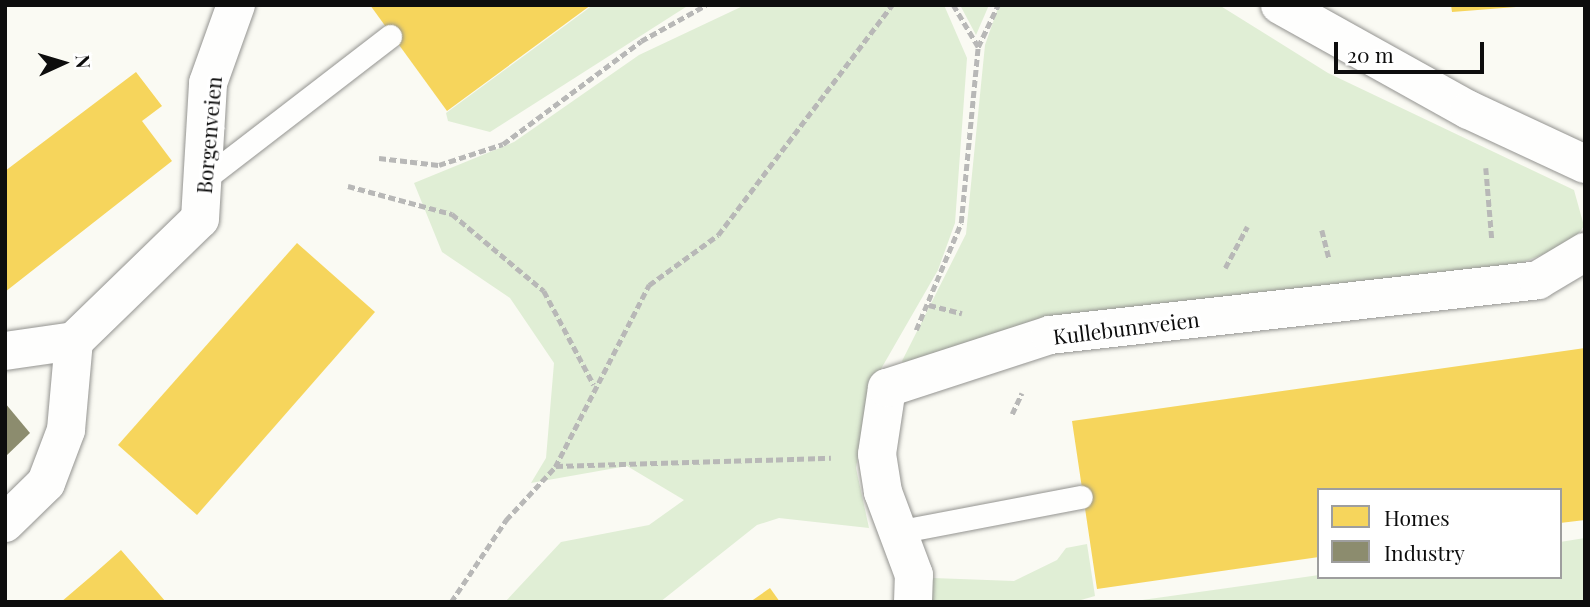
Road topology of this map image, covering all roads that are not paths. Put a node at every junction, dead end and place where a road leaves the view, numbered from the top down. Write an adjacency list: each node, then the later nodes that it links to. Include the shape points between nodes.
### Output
1 (236, 5): 5 (street, Borgenveien, via 208,83)
2 (1280, 5): 4 (street, via 1481,114)
3 (390, 36): 5 (lane)
4 (1585, 164)
5 (207, 177): 7 (street, Borgenveien, via 200,219)
6 (1585, 251): 11 (street, Kullebunnveien, via 1538,280 1050,335 887,388 877,454)
7 (74, 341): 8 (street); 10 (street, via 66,430 46,483)
8 (5, 352)
9 (1081, 497): 11 (lane)
10 (5, 523)
11 (898, 532): 12 (street, via 914,575)
12 (913, 602)

